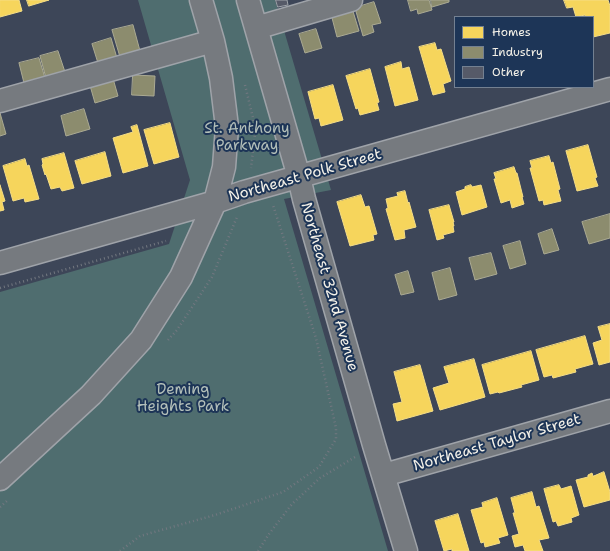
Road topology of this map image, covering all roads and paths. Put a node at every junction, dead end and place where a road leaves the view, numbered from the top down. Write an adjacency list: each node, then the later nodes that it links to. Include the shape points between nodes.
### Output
1 (201, 0): 5 (street)
2 (248, 0): 4 (street, Northeast 32nd Avenue)
3 (351, 0): 4 (street)
4 (256, 28): 10 (street, Northeast 32nd Avenue)
5 (213, 41): 7 (street); 11 (street, via 227,127 224,167)
6 (610, 88): 10 (street, Northeast Polk Street)
7 (0, 101)
8 (253, 118): 9 (path, via 255,134 252,168)
9 (249, 174)
10 (299, 177): 11 (street, Northeast Polk Street); 17 (street, Northeast 32nd Avenue)
11 (215, 202): 14 (street, Northeast Polk Street); 19 (street, via 181,277 141,340 91,395)
12 (273, 205): 20 (path, via 316,338 336,428 336,439 319,467 283,492 140,536)
13 (166, 240): 15 (path)
14 (0, 263)
15 (0, 288)
16 (610, 410): 18 (street, Northeast Taylor Street)
17 (374, 445): 18 (street, Northeast 32nd Avenue); 21 (path, via 320,478 292,504)
18 (384, 475): 22 (street, Northeast 32nd Avenue)
19 (0, 479)
20 (120, 551)
21 (258, 551)
22 (406, 551)

